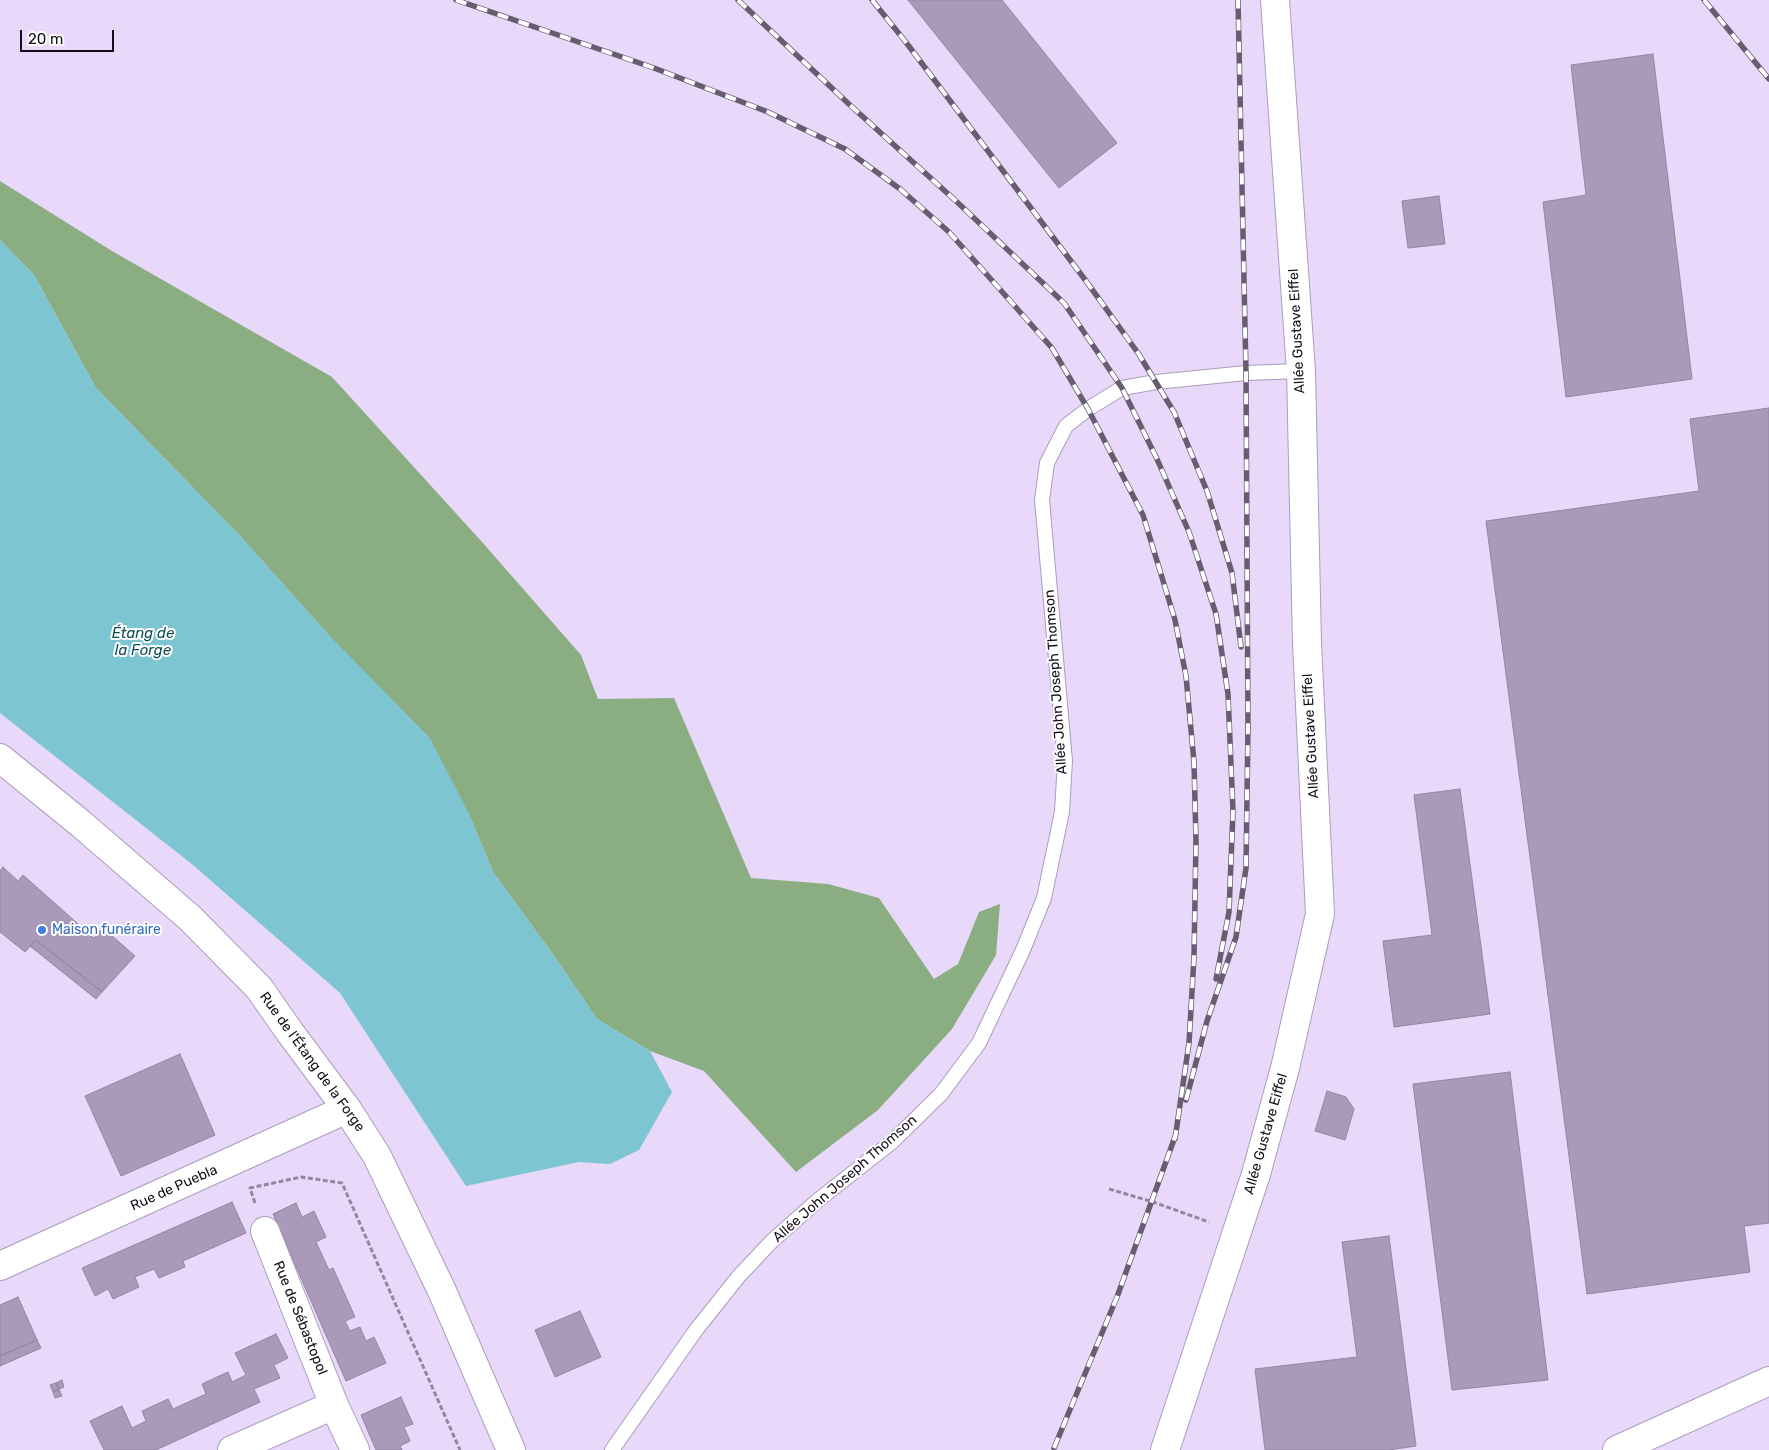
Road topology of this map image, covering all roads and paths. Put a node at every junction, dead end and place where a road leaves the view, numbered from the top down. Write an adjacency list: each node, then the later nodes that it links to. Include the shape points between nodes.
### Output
1 (1275, 0): 2 (street, Allée Gustave Eiffel)
2 (1301, 371): 16 (lane, Allée John Joseph Thomson, via 1246,373 1122,388 1066,426 1046,463 1042,500 1065,760 1062,812 1044,898 1023,950 979,1043 941,1094 892,1142 772,1240 745,1269 696,1330); 17 (street, Allée Gustave Eiffel, via 1307,643 1320,914 1285,1068 1256,1174)
3 (0, 758): 4 (street, Rue de l'Étang de la Forge, via 190,918 259,988)
4 (347, 1109): 9 (street, Rue de Puebla); 15 (street, Rue de l'Étang de la Forge, via 377,1156 442,1291)
5 (250, 1188): 14 (path, via 301,1177 342,1183)
6 (1109, 1189): 7 (path, via 1209,1222)
7 (1212, 1214)
8 (265, 1231): 11 (street, Rue de Sébastopol)
9 (0, 1266)
10 (1769, 1381): 18 (street)
11 (334, 1404): 12 (street); 13 (street, Rue de Sébastopol)
12 (232, 1450)
13 (355, 1450)
14 (460, 1450)
15 (511, 1450)
16 (612, 1450)
17 (1165, 1450)
18 (1617, 1450)

